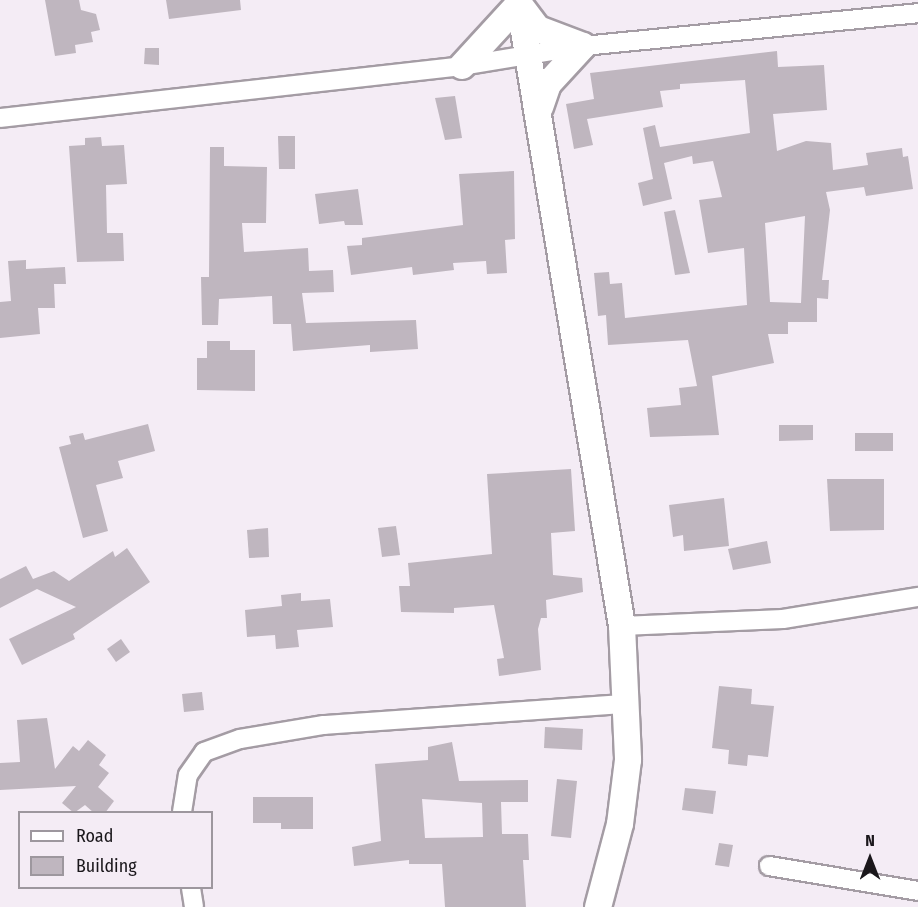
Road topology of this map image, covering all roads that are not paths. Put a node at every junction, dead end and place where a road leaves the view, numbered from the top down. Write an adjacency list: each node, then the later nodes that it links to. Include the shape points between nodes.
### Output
1 (519, 2): 3 (main road, via 538,29); 4 (main road); 5 (main road)
2 (918, 12): 3 (street)
3 (584, 46): 4 (street); 6 (main road, via 548,84)
4 (531, 57): 5 (street); 6 (main road)
5 (462, 66): 7 (street)
6 (540, 107): 9 (main road)
7 (0, 118)
8 (918, 597): 9 (street, via 783,619)
9 (622, 626): 10 (main road)
10 (628, 704): 11 (street, via 324,725 240,739 204,752 188,776); 16 (main road, via 628,760 620,824)
11 (182, 811)
12 (769, 866): 14 (street)
13 (192, 889): 15 (street)
14 (918, 891)
15 (194, 907)
16 (598, 907)

